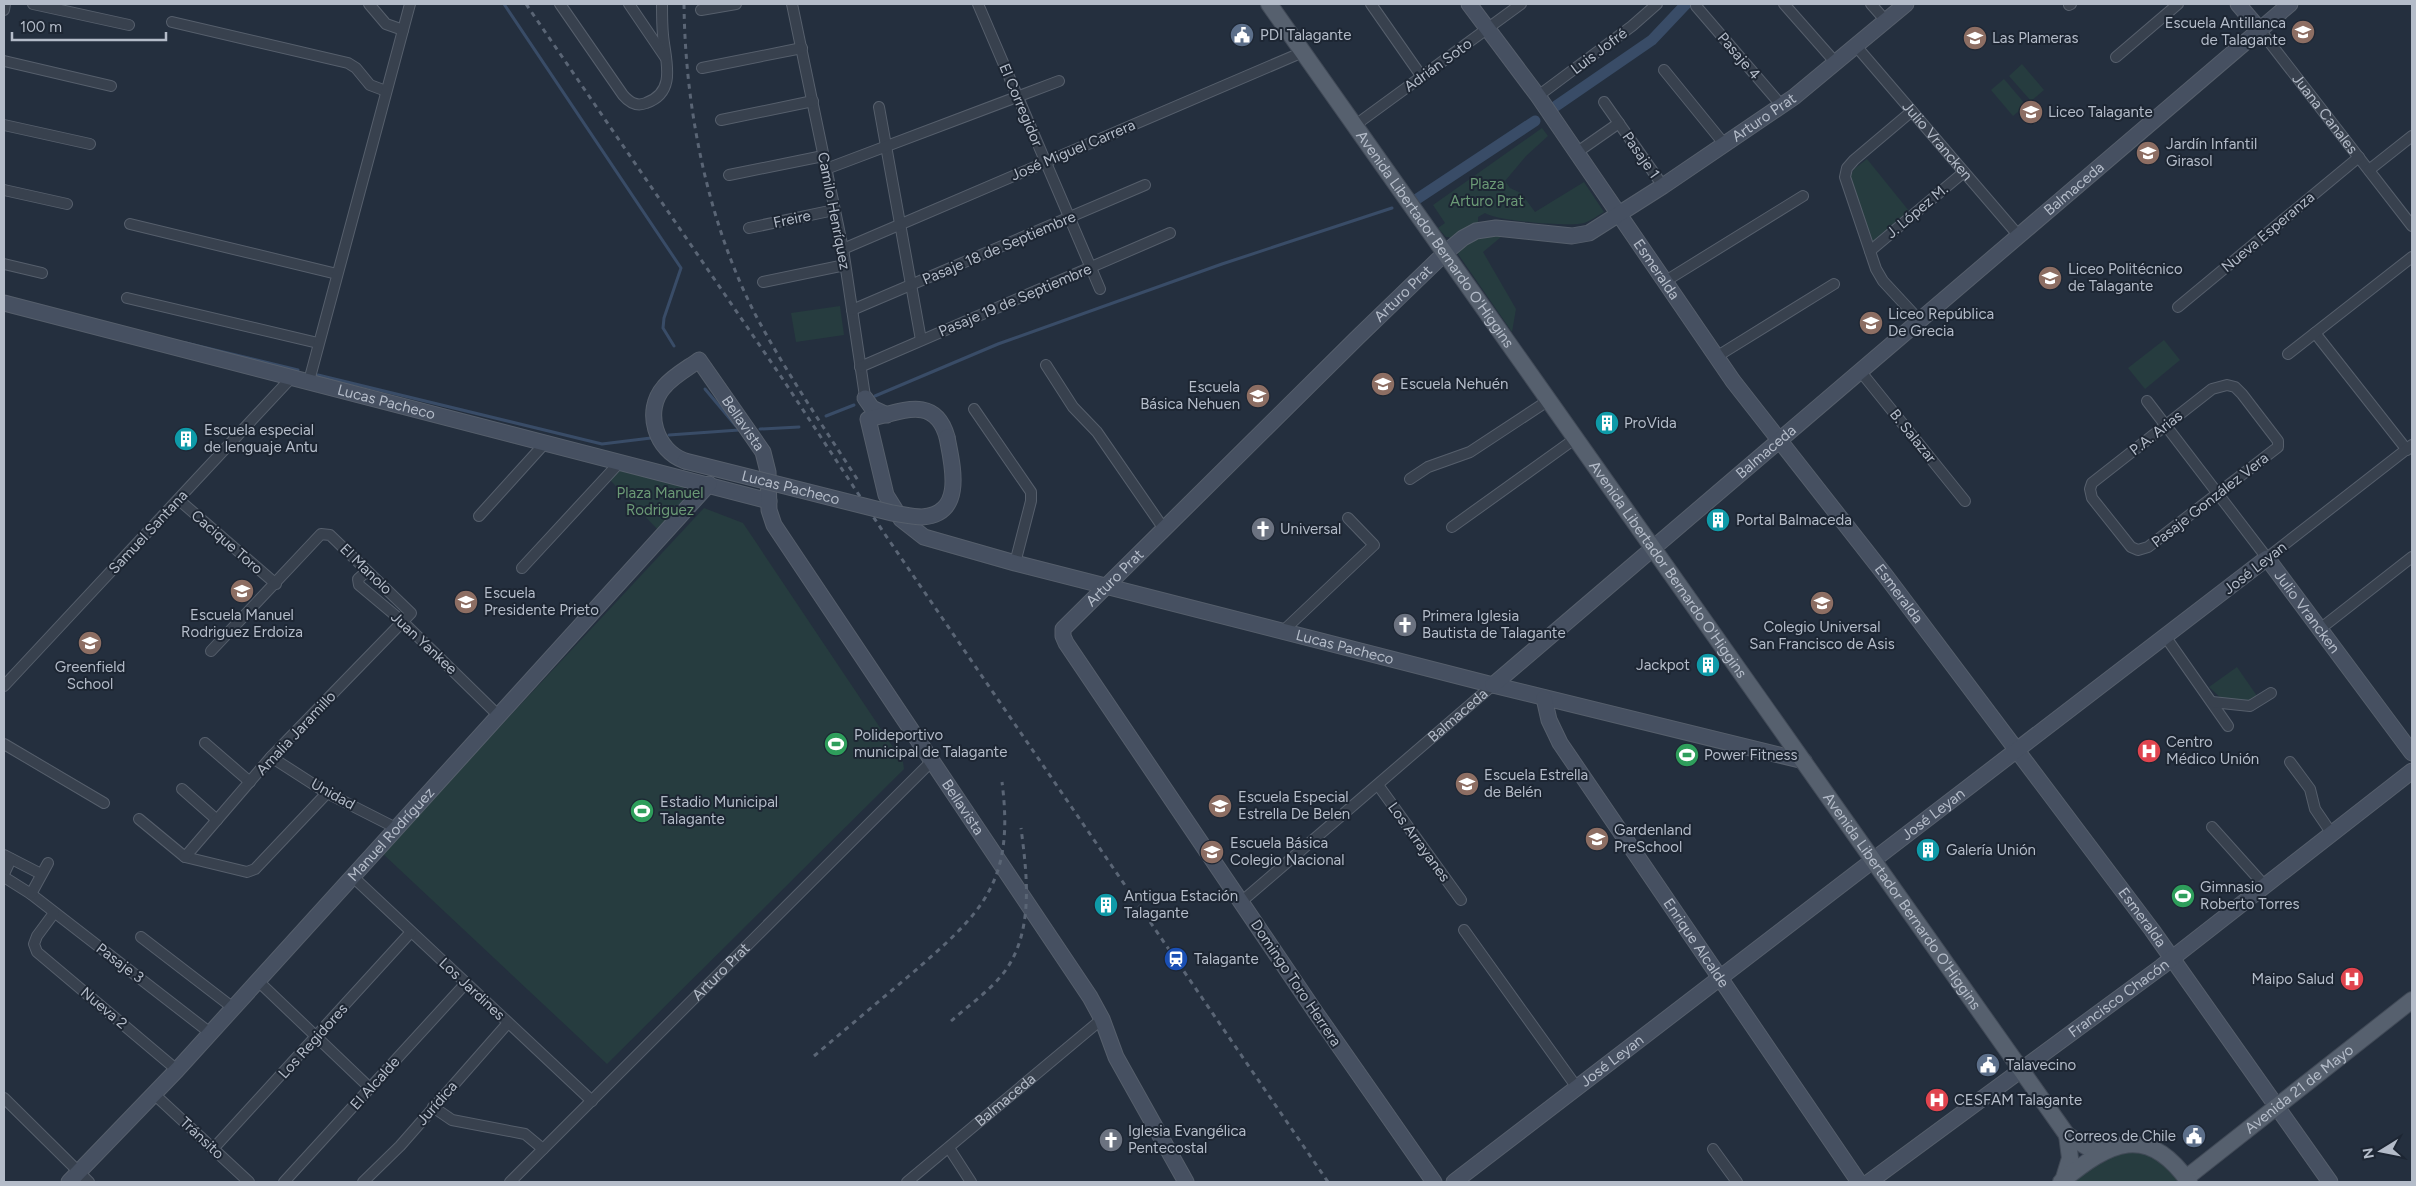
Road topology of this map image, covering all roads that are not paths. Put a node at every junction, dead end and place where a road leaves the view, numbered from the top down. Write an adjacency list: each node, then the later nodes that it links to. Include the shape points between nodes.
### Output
1 (5, 4): 23 (street)
2 (33, 4): 27 (street)
3 (369, 4): 29 (street, via 386,24)
4 (410, 4): 29 (street)
5 (560, 4): 35 (street, via 631,102 648,102 660,94 668,79)
6 (629, 4): 35 (street)
7 (662, 4): 35 (street)
8 (736, 4): 24 (street)
9 (792, 4): 32 (street, Camilo Henríquez)
10 (978, 4): 45 (street, El Corregidor)
11 (1269, 4): 33 (main road, Avenida Libertador Bernardo O'Higgins)
12 (1371, 4): 40 (street)
13 (1470, 4): 28 (street, Esmeralda)
14 (1521, 4): 28 (street, Adrián Soto)
15 (1657, 4): 44 (street, Luis Jofré)
16 (1784, 4): 37 (street)
17 (1871, 4): 25 (street)
18 (1906, 4): 25 (street, Arturo Prat)
19 (2178, 4): 34 (street)
20 (2238, 4): 30 (street, Juana Canales)
21 (2290, 4): 30 (street, Balmaceda)
22 (1696, 6): 48 (street, Pasaje 4)
23 (4, 10)
24 (701, 10)
25 (1886, 21): 31 (street, Arturo Prat)
26 (172, 22): 43 (street, via 348,63 370,85)
27 (129, 25)
28 (1487, 28): 40 (street, Adrián Soto); 44 (street, Esmeralda)
29 (403, 30): 43 (street)
30 (2260, 30): 61 (street, Juana Canales); 80 (street, Balmaceda)
31 (1856, 46): 37 (street, Arturo Prat); 50 (street, Julio Vrancken)
32 (802, 48): 38 (street); 46 (street, Camilo Henríquez)
33 (1303, 52): 54 (main road, Avenida Libertador Bernardo O'Higgins); 62 (street, José Miguel Carrera)
34 (2116, 57)
35 (666, 58)
36 (4, 61): 42 (street)
37 (1836, 63): 48 (street, Arturo Prat)
38 (702, 68)
39 (1664, 70): 57 (street)
40 (1422, 77): 54 (street, Adrián Soto)
41 (1059, 81): 45 (street)
42 (111, 86)
43 (386, 91): 89 (street)
44 (1538, 96): 59 (street, Esmeralda)
45 (1018, 97): 58 (street); 62 (street, El Corregidor)
46 (813, 101): 51 (street); 60 (street, Camilo Henríquez)
47 (1604, 102): 52 (street, Pasaje 1)
48 (1782, 106): 57 (street, Arturo Prat)
49 (879, 107): 58 (street)
50 (1912, 111): 65 (street, Julio Vrancken); 82 (street, via 1854,160 1845,173)
51 (721, 120)
52 (1619, 124): 59 (street, Pasaje 1); 68 (street, Pasaje 1)
53 (4, 125): 56 (street)
54 (1354, 126): 83 (main road, Avenida Libertador Bernardo O'Higgins)
55 (2412, 136): 64 (street)
56 (90, 144)
57 (1725, 145): 68 (street, Arturo Prat)
58 (886, 147): 63 (street); 76 (street)
59 (1576, 153): 73 (street, Esmeralda)
60 (823, 156): 63 (street, Camilo Henríquez); 66 (street)
61 (2359, 157): 64 (street, Juana Canales); 97 (street, Nueva Esperanza)
62 (1046, 162): 74 (street, El Corregidor); 76 (street, José Miguel Carrera)
63 (826, 170): 72 (street, Camilo Henríquez)
64 (2369, 170): 77 (street, Juana Canales)
65 (1964, 172): 80 (street, Julio Vrancken); 82 (street, J. López M.)
66 (729, 175)
67 (1145, 186): 74 (street, Pasaje 18 de Septiembre)
68 (1663, 186): 73 (street, Arturo Prat)
69 (4, 190): 71 (street)
70 (1803, 196): 91 (street)
71 (67, 204)
72 (834, 210): 78 (street, Freire); 81 (street, Camilo Henríquez)
73 (1619, 214): 83 (street, Arturo Prat, via 1589,233 1578,236 1482,229 1469,234); 91 (street, Esmeralda)
74 (1069, 218): 87 (street, El Corregidor); 93 (street, Pasaje 18 de Septiembre)
75 (130, 224): 89 (street)
76 (900, 225): 81 (street, José Miguel Carrera); 93 (street)
77 (2412, 226)
78 (749, 228)
79 (1170, 233): 87 (street, Pasaje 19 de Septiembre)
80 (2019, 236): 99 (street, Balmaceda)
81 (842, 249): 86 (street, Camilo Henríquez)
82 (1870, 251): 99 (street, via 1876,269)
83 (1445, 253): 113 (main road, Avenida Libertador Bernardo O'Higgins); 135 (street, Arturo Prat)
84 (2412, 257): 100 (street)
85 (4, 264): 88 (street)
86 (845, 265): 90 (street); 98 (street, Camilo Henríquez)
87 (1090, 267): 94 (street, El Corregidor); 101 (street, Pasaje 19 de Septiembre)
88 (42, 273)
89 (337, 274): 102 (street)
90 (763, 282)
91 (1664, 282): 104 (street, Esmeralda)
92 (1834, 284): 104 (street)
93 (911, 285): 98 (street, Pasaje 18 de Septiembre); 101 (street)
94 (1100, 289)
95 (127, 298): 102 (street)
96 (4, 303): 109 (street, Lucas Pacheco)
97 (2178, 307)
98 (852, 310): 107 (street, Camilo Henríquez)
99 (1920, 321): 108 (street, Balmaceda)
100 (2315, 333): 103 (street); 123 (street)
101 (921, 340): 107 (street, Pasaje 19 de Septiembre)
102 (318, 343): 110 (street)
103 (2288, 354)
104 (1716, 357): 121 (street, Esmeralda)
105 (699, 360): 116 (street, Lucas Pacheco, bridge, via 664,386 654,408 656,430 672,455 685,461 892,512 920,517 940,510 953,492 943,423 930,412 908,410); 130 (street, Bellavista, via 763,452 768,472)
106 (1046, 365): 135 (street, via 1073,407 1096,432)
107 (860, 367): 112 (street, Camilo Henríquez)
108 (1861, 372): 121 (street, Balmaceda); 131 (street, B. Salazar)
109 (292, 377): 110 (street, Lucas Pacheco); 129 (street, Samuel Santana)
110 (309, 381): 122 (street, Lucas Pacheco)
111 (2227, 385): 118 (street, P.A. Arias, via 2212,389); 128 (street, Pasaje González Vera, via 2242,394 2278,445)
112 (865, 398): 116 (street, via 872,408); 117 (street, Camilo Henríquez)
113 (1549, 400): 120 (main road, Avenida Libertador Bernardo O'Higgins); 125 (street, via 1470,452 1428,467)
114 (2147, 401): 118 (street, Julio Vrancken)
115 (974, 409): 139 (street, via 1031,492)
116 (887, 415): 117 (street, Lucas Pacheco); 119 (street)
117 (868, 419): 119 (street, Lucas Pacheco)
118 (2165, 426): 127 (street, P.A. Arias, via 2094,481); 128 (street, Julio Vrancken)
119 (872, 438): 139 (street, Lucas Pacheco, via 886,495 908,526 924,537 950,546)
120 (1576, 438): 134 (street); 136 (main road, Avenida Libertador Bernardo O'Higgins)
121 (1780, 441): 136 (street, Balmaceda); 160 (street, Esmeralda)
122 (546, 442): 124 (street, Lucas Pacheco); 132 (street)
123 (2409, 447): 138 (street, José Leyan)
124 (620, 462): 126 (street, Lucas Pacheco); 140 (street)
125 (1410, 479)
126 (709, 484): 130 (street, Lucas Pacheco); 156 (street, Manuel Rodríguez)
127 (2090, 489): 128 (street, Pasaje González Vera, via 2092,498 2128,545 2138,550 2148,548)
128 (2218, 494): 138 (street, Julio Vrancken)
129 (178, 500): 142 (street, Cacique Toro); 152 (street, Samuel Santana)
130 (768, 501): 164 (street, Bellavista, via 774,525)
131 (1965, 501)
132 (479, 516)
133 (1348, 518): 148 (street, via 1374,545)
134 (1452, 527)
135 (1164, 528): 143 (street, Arturo Prat)
136 (1654, 548): 151 (street, Balmaceda); 163 (main road, Avenida Libertador Bernardo O'Higgins)
137 (2412, 557): 146 (street)
138 (2267, 558): 146 (street, Julio Vrancken); 149 (street, José Leyan)
139 (1015, 563): 143 (street, Lucas Pacheco)
140 (522, 568)
141 (366, 571): 142 (street, El Manolo, via 330,535 318,535); 144 (street, El Manolo); 145 (street, Juan Yankee, via 358,578 358,584)
142 (276, 584): 150 (street)
143 (1106, 586): 147 (street, Arturo Prat, via 1066,624); 148 (street, Lucas Pacheco)
144 (412, 613): 145 (street, Amalia Jaramillo)
145 (402, 622): 156 (street, Juan Yankee); 162 (street, Amalia Jaramillo)
146 (2320, 629): 161 (street, Julio Vrancken)
147 (1062, 632): 188 (street, Domingo Toro Herrera, via 1066,643)
148 (1282, 632): 151 (street, Lucas Pacheco)
149 (2165, 636): 155 (street); 160 (street, José Leyan)
150 (211, 651)
151 (1493, 685): 154 (street, Lucas Pacheco); 168 (street, Balmaceda)
152 (4, 686)
153 (2271, 693): 155 (street, via 2250,706)
154 (1544, 698): 163 (street, Lucas Pacheco); 194 (street, Enrique Alcalde, via 1549,720 1560,743)
155 (2212, 702): 157 (street)
156 (500, 716): 175 (street, Manuel Rodríguez)
157 (2228, 726)
158 (205, 743): 167 (street)
159 (4, 744): 171 (street)
160 (2016, 750): 179 (street, José Leyan); 193 (street, Esmeralda)
161 (2412, 753)
162 (272, 757): 167 (street, Amalia Jaramillo); 170 (street, Unidad)
163 (1804, 761): 179 (main road, Avenida Libertador Bernardo O'Higgins)
164 (931, 762): 199 (street, Bellavista); 209 (street, Arturo Prat)
165 (2290, 762): 176 (street, via 2310,790 2316,812)
166 (2412, 771): 176 (street, Francisco Chacón)
167 (250, 782): 173 (street, Amalia Jaramillo)
168 (1378, 785): 187 (street, Los Arrayanes); 188 (street, Balmaceda)
169 (182, 789): 173 (street)
170 (328, 793): 175 (street, Unidad); 178 (street, via 251,871 242,873)
171 (104, 803)
172 (139, 819): 178 (street)
173 (217, 820): 178 (street, Amalia Jaramillo)
174 (2212, 827): 185 (street)
175 (396, 828): 183 (street, Manuel Rodríguez)
176 (2332, 834): 185 (street, Francisco Chacón)
177 (7, 857): 181 (street); 182 (street)
178 (185, 857)
179 (1874, 860): 194 (street, José Leyan); 203 (main road, Avenida Libertador Bernardo O'Higgins)
180 (48, 864): 182 (street)
181 (4, 874)
182 (41, 874): 186 (street)
183 (352, 876): 191 (street, Los Jardines); 195 (street, Manuel Rodríguez)
184 (4, 878): 186 (street, Pasaje 3)
185 (2265, 886): 193 (street, Francisco Chacón)
186 (30, 894): 189 (street, Pasaje 3)
187 (1461, 900)
188 (1241, 902): 228 (street, Domingo Toro Herrera)
189 (54, 913): 201 (street, Pasaje 3); 204 (street, Nueva 2, via 37,936 34,944 37,952)
190 (1464, 930): 206 (street)
191 (411, 932): 196 (street, Los Jardines); 202 (street, Los Regidores)
192 (141, 937): 198 (street)
193 (2173, 958): 203 (street, Francisco Chacón); 211 (street, Esmeralda)
194 (1720, 979): 206 (street, José Leyan); 231 (street, Enrique Alcalde)
195 (256, 980): 198 (street, Manuel Rodríguez); 202 (street)
196 (466, 983): 200 (street, Los Jardines); 205 (street, El Alcalde)
197 (2412, 1000): 211 (main road, Avenida 21 de Mayo)
198 (232, 1007): 201 (street, Manuel Rodríguez)
199 (1102, 1019): 213 (street, Balmaceda); 219 (street, Bellavista, via 1116,1056)
200 (508, 1023): 209 (street, Los Jardines); 210 (street, Jurídica)
201 (209, 1032): 204 (street, Manuel Rodríguez)
202 (317, 1037): 205 (street); 215 (street, Los Regidores)
203 (2021, 1069): 212 (main road, Avenida Libertador Bernardo O'Higgins); 232 (street, Francisco Chacón)
204 (177, 1070): 207 (street, Manuel Rodríguez)
205 (370, 1088): 223 (street, El Alcalde)
206 (1578, 1089): 229 (street, José Leyan)
207 (154, 1094): 215 (street, Tránsito); 218 (street, Manuel Rodríguez)
208 (4, 1098): 218 (street)
209 (592, 1101): 216 (street, Arturo Prat)
210 (433, 1107): 216 (street, via 452,1120 525,1134); 224 (street, Jurídica)
211 (2278, 1107): 220 (main road, Avenida 21 de Mayo); 233 (street, Esmeralda)
212 (2066, 1135): 214 (main road, Avenida Libertador Bernardo O'Higgins, via 2087,1147); 221 (main road, Avenida Libertador Bernardo O'Higgins, via 2070,1158)
213 (949, 1148): 226 (street, Balmaceda); 227 (street)
214 (2111, 1148): 220 (main road, Avenida Libertador Bernardo O'Higgins, via 2129,1144 2154,1148 2171,1159); 221 (main road)
215 (213, 1149): 222 (street, Tránsito)
216 (543, 1149): 225 (street, Arturo Prat)
217 (1712, 1149): 230 (street)
218 (79, 1179)
219 (1181, 1180)
220 (2188, 1180)
221 (2062, 1181)
222 (249, 1182)
223 (284, 1182)
224 (363, 1182)
225 (510, 1182)
226 (907, 1182)
227 (971, 1182)
228 (1434, 1182)
229 (1454, 1182)
230 (1737, 1182)
231 (1859, 1182)
232 (1869, 1182)
233 (2330, 1182)

